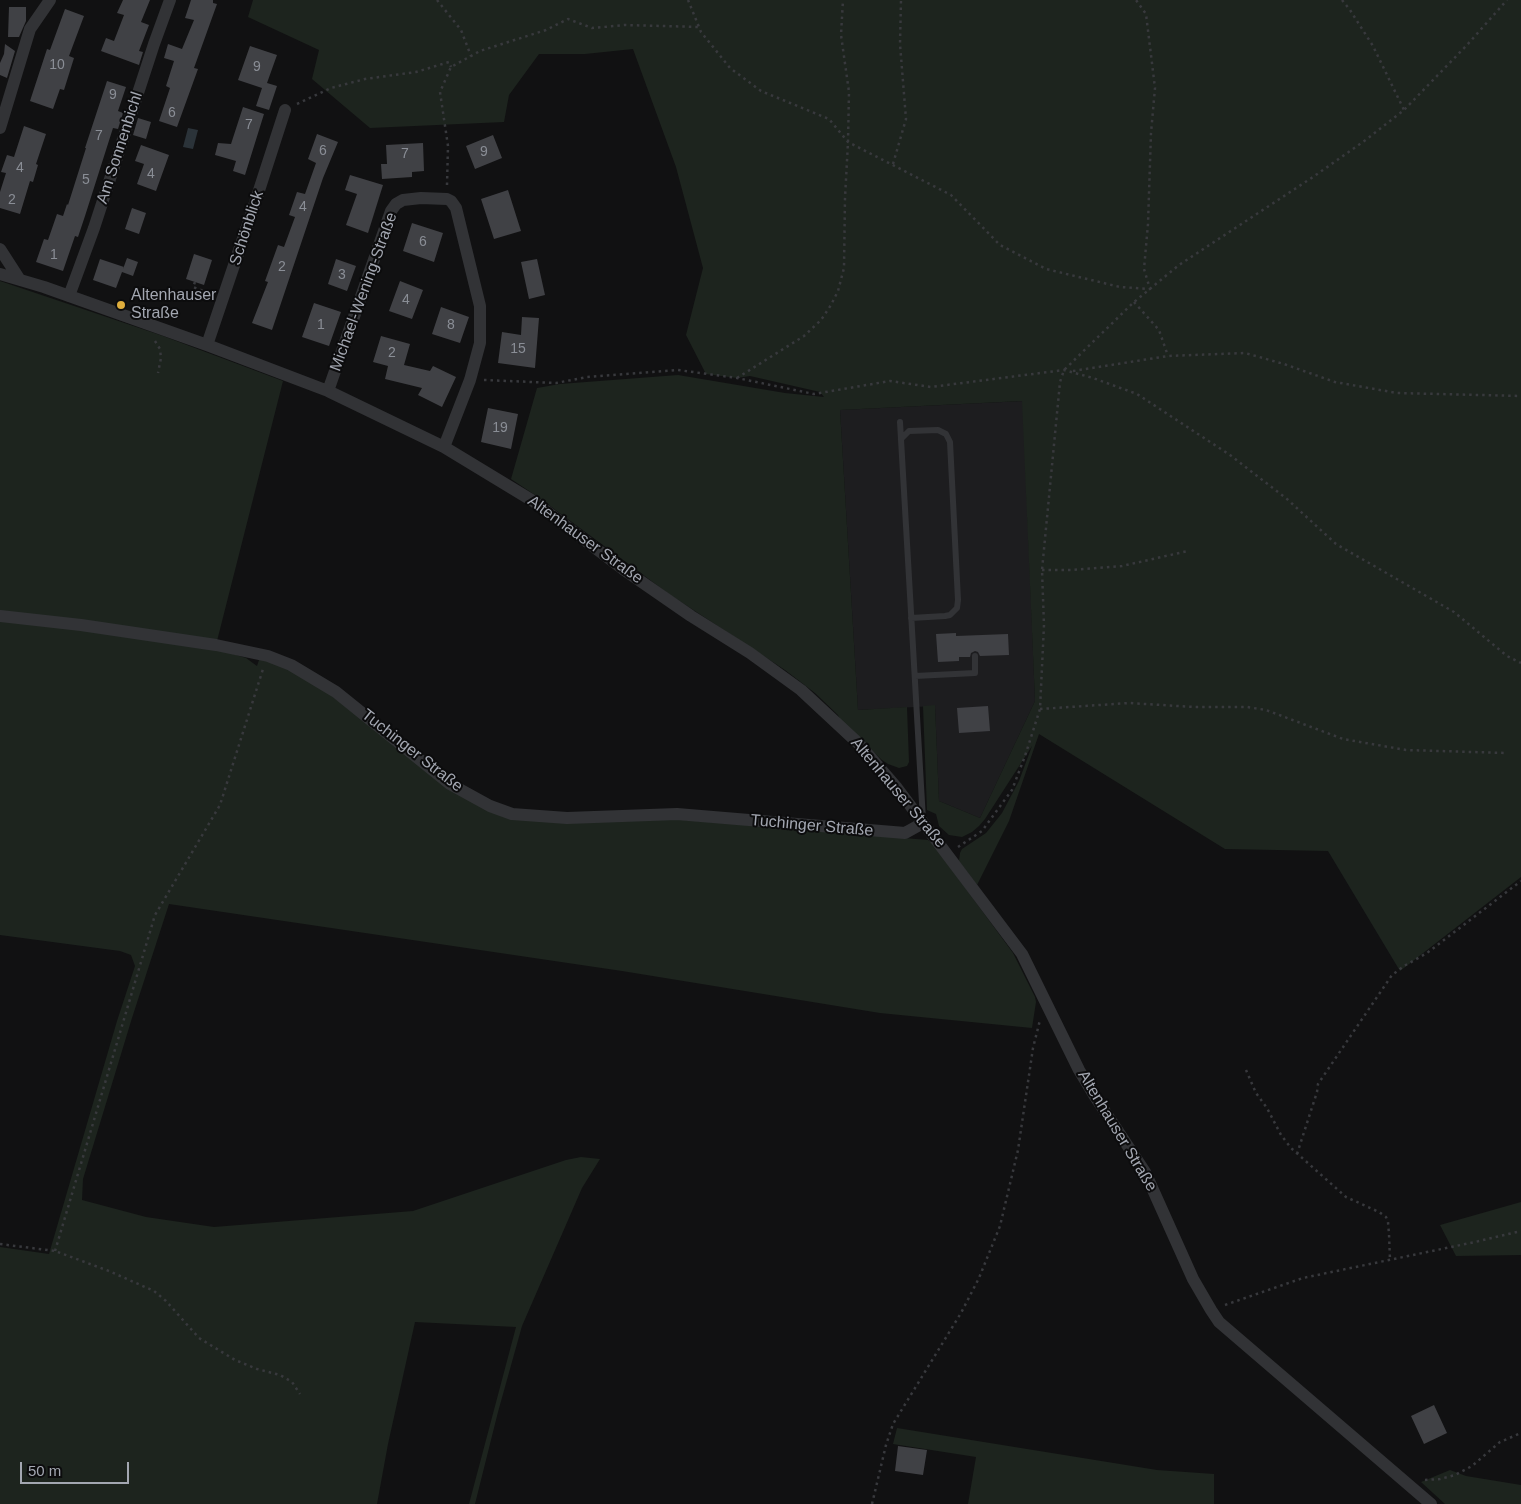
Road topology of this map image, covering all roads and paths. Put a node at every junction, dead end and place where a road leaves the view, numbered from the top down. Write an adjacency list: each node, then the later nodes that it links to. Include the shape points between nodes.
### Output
1 (50, 0): 15 (street, via 30,29)
2 (170, 0): 25 (street, Am Sonnenbichl)
3 (437, 0): 11 (path, via 461,30)
4 (688, 0): 10 (path)
5 (843, 0): 16 (path, via 841,35 849,92)
6 (901, 0): 17 (path, via 900,44 906,119)
7 (1136, 0): 23 (path, via 1146,14 1155,88 1144,269)
8 (1342, 0): 14 (path, via 1373,46)
9 (1507, 0): 14 (path)
10 (698, 26): 11 (path, via 592,28 568,18 546,30); 16 (path, via 730,68 762,91 829,119)
11 (471, 56): 12 (path)
12 (451, 67): 13 (path, via 449,62 416,72 365,79 331,88); 18 (path, via 440,92 448,146)
13 (284, 110): 28 (street, Schönblick)
14 (1404, 110): 23 (path, via 1367,139 1179,265)
15 (0, 128)
16 (848, 142): 17 (path); 33 (path, via 844,268 838,291 821,320 804,336)
17 (893, 164): 23 (path, via 952,195 1000,246 1046,269 1120,287)
18 (447, 199): 34 (street, via 456,208 480,306 480,343); 35 (street, Michael-Wening-Straße, via 403,200 391,211)
19 (0, 248): 21 (street)
20 (0, 274): 21 (street, Altenhauser Straße)
21 (20, 280): 25 (street, Altenhauser Straße)
22 (195, 282): 24 (path, via 193,288)
23 (1150, 289): 26 (path)
24 (206, 292)
25 (70, 296): 28 (street, Altenhauser Straße)
26 (1134, 302): 29 (path, via 1159,330); 30 (path)
27 (148, 337): 32 (path, via 160,349)
28 (207, 345): 35 (street, Altenhauser Straße)
29 (1168, 356): 31 (path); 36 (path, via 1245,353 1335,382 1397,393)
30 (1064, 370): 31 (path); 33 (path, via 931,387 890,381 814,394); 41 (path, via 1060,382)
31 (1071, 372): 46 (path, via 1145,400 1230,455 1287,499 1336,544 1454,612 1507,656)
32 (158, 373)
33 (737, 378): 34 (path, via 678,370 587,377 556,383)
34 (470, 380): 39 (street)
35 (328, 391): 39 (street, Altenhauser Straße)
36 (1521, 396)
37 (900, 422): 38 (lane)
38 (901, 439): 43 (lane); 43 (lane, via 909,431 938,430 946,434 950,442 958,600 950,615)
39 (444, 447): 50 (street, Altenhauser Straße, via 533,501 623,569 801,690 859,744)
40 (1188, 551): 41 (path, via 1122,566)
41 (1042, 570): 48 (path, via 1044,625)
42 (0, 616): 44 (street, Tuchinger Straße, via 216,645)
43 (911, 618): 47 (lane)
44 (268, 656): 50 (street, Tuchinger Straße, via 298,668 336,692 450,784 512,814 567,818 677,814 905,834); 58 (path, via 220,805 155,915)
45 (975, 656): 47 (lane, via 975,673)
46 (1521, 663)
47 (915, 676): 50 (lane)
48 (1040, 709): 49 (path, via 1116,703 1247,707 1266,710 1343,739 1406,750); 51 (path, via 1012,790 982,831)
49 (1506, 753)
50 (924, 823): 51 (street, Altenhauser Straße)
51 (947, 854): 53 (street, Altenhauser Straße, via 1022,954)
52 (1521, 881): 55 (path, via 1427,954 1392,975 1318,1084)
53 (1048, 1006): 60 (street, Altenhauser Straße, via 1089,1086 1146,1172 1193,1279); 64 (path, via 1035,1034 1018,1150 1000,1226 961,1313 893,1424)
54 (1246, 1070): 55 (path, via 1281,1135)
55 (1297, 1154): 59 (path, via 1346,1197 1386,1217)
56 (1521, 1231): 59 (path)
57 (0, 1244): 58 (path)
58 (55, 1251): 61 (path, via 154,1291 199,1338 223,1355 280,1375 292,1382)
59 (1390, 1260): 60 (path, via 1303,1278)
60 (1211, 1310): 63 (street, Altenhauser Straße, via 1220,1322)
61 (300, 1394)
62 (1521, 1433): 63 (path, via 1500,1442 1472,1466 1455,1475)
63 (1406, 1482): 65 (street, Altenhauser Straße)
64 (872, 1504)
65 (1431, 1504)

